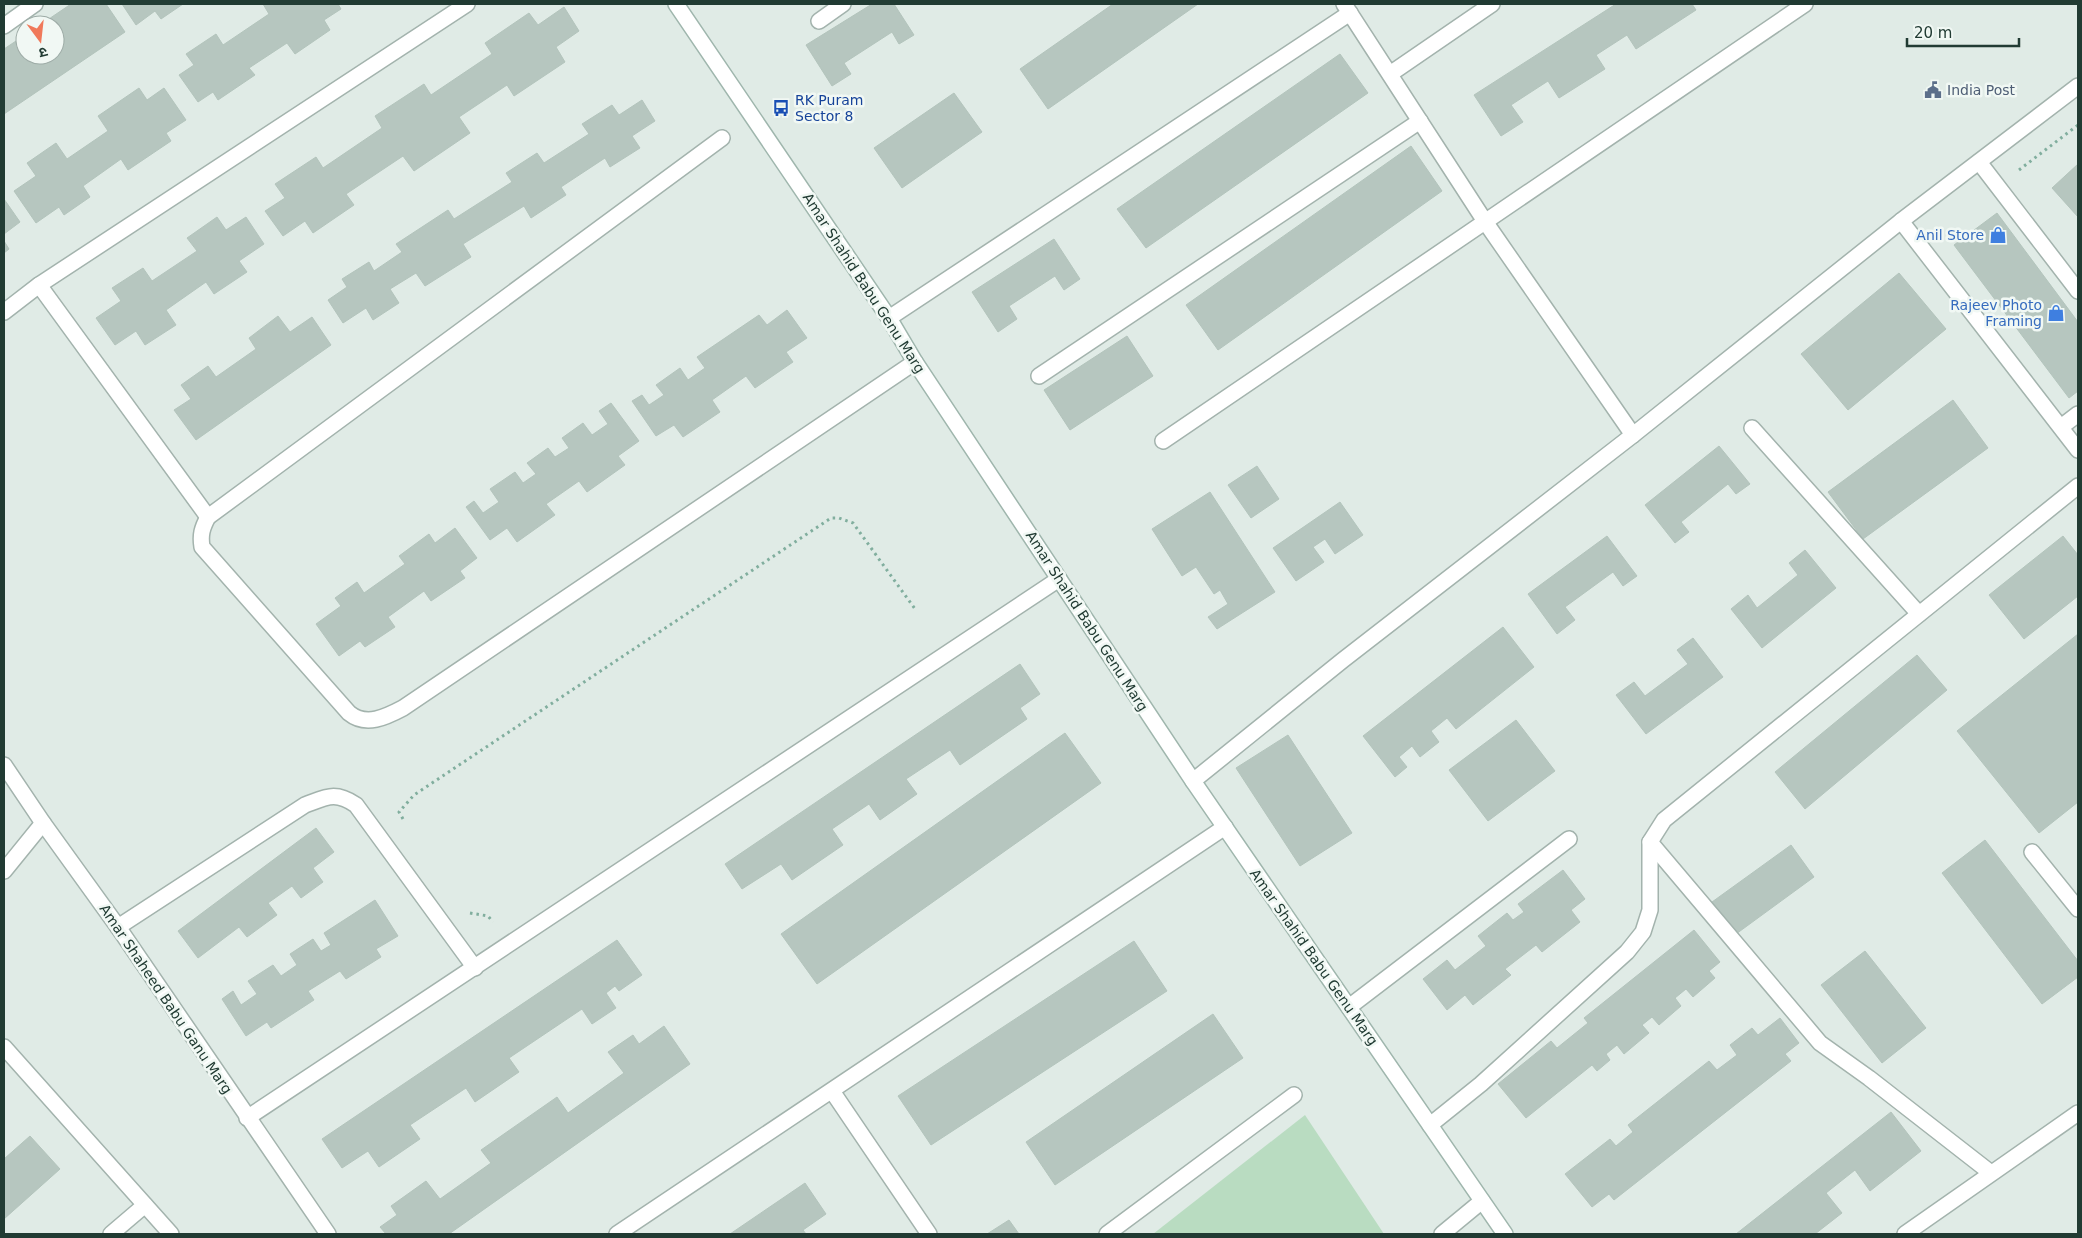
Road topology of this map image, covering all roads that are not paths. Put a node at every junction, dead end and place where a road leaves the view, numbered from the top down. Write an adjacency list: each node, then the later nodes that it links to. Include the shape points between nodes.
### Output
1 (35, 4): 9 (street)
2 (466, 4): 17 (street)
3 (676, 4): 20 (street, Amar Shahid Babu Genu Marg)
4 (842, 4): 8 (street)
5 (1492, 4): 10 (street)
6 (1805, 4): 16 (street)
7 (1347, 8): 10 (street); 20 (street)
8 (819, 20)
9 (4, 26)
10 (1390, 74): 12 (street)
11 (2078, 86): 14 (street)
12 (1420, 121): 16 (street); 22 (street)
13 (722, 138): 30 (street)
14 (1979, 162): 15 (street); 18 (street)
15 (1901, 221): 24 (street); 26 (street)
16 (1486, 223): 26 (street); 27 (street)
17 (39, 285): 19 (street); 30 (street)
18 (2078, 291)
19 (4, 312)
20 (889, 318): 21 (street, Amar Shahid Babu Genu Marg)
21 (915, 362): 30 (street, via 403,708 369,721 355,719 349,714 202,547 200,536); 31 (street, Amar Shahid Babu Genu Marg)
22 (1039, 376)
23 (2078, 414): 24 (street)
24 (2061, 427): 28 (street)
25 (1752, 428): 32 (street)
26 (1633, 435): 34 (street)
27 (1163, 441)
28 (2078, 450)
29 (2078, 486): 32 (street)
30 (208, 517)
31 (1059, 579): 34 (street, Amar Shahid Babu Genu Marg); 43 (street)
32 (1919, 614): 38 (street, via 1681,805 1664,820)
33 (4, 765): 35 (street, Amar Shaheed Babu Ganu Marg)
34 (1192, 781): 36 (street, Amar Shahid Babu Genu Marg)
35 (43, 823): 40 (street); 42 (street, Amar Shaheed Babu Ganu Marg)
36 (1225, 827): 44 (street, Amar Shahid Babu Genu Marg); 46 (street)
37 (1569, 839): 44 (street)
38 (1650, 842): 50 (street, via 1650,910 1643,932 1627,952); 51 (street, via 1820,1043)
39 (2032, 852): 41 (street)
40 (4, 872)
41 (2078, 909)
42 (118, 927): 43 (street, via 305,805 328,796 343,797 356,805); 49 (street, Amar Shaheed Babu Ganu Marg)
43 (475, 968): 49 (street)
44 (1349, 1007): 50 (street, Amar Shahid Babu Genu Marg)
45 (4, 1047): 53 (street)
46 (832, 1091): 57 (street); 58 (street)
47 (1294, 1095): 59 (street)
48 (2078, 1113): 51 (street)
49 (247, 1118): 56 (street, Amar Shaheed Babu Ganu Marg)
50 (1430, 1125): 52 (street, Amar Shahid Babu Genu Marg)
51 (1992, 1173): 62 (street)
52 (1482, 1201): 60 (street); 61 (street, Amar Shahid Babu Genu Marg)
53 (145, 1205): 54 (street); 55 (street)
54 (111, 1234)
55 (171, 1234)
56 (328, 1234)
57 (617, 1234)
58 (929, 1234)
59 (1108, 1234)
60 (1442, 1234)
61 (1505, 1234)
62 (1904, 1234)

